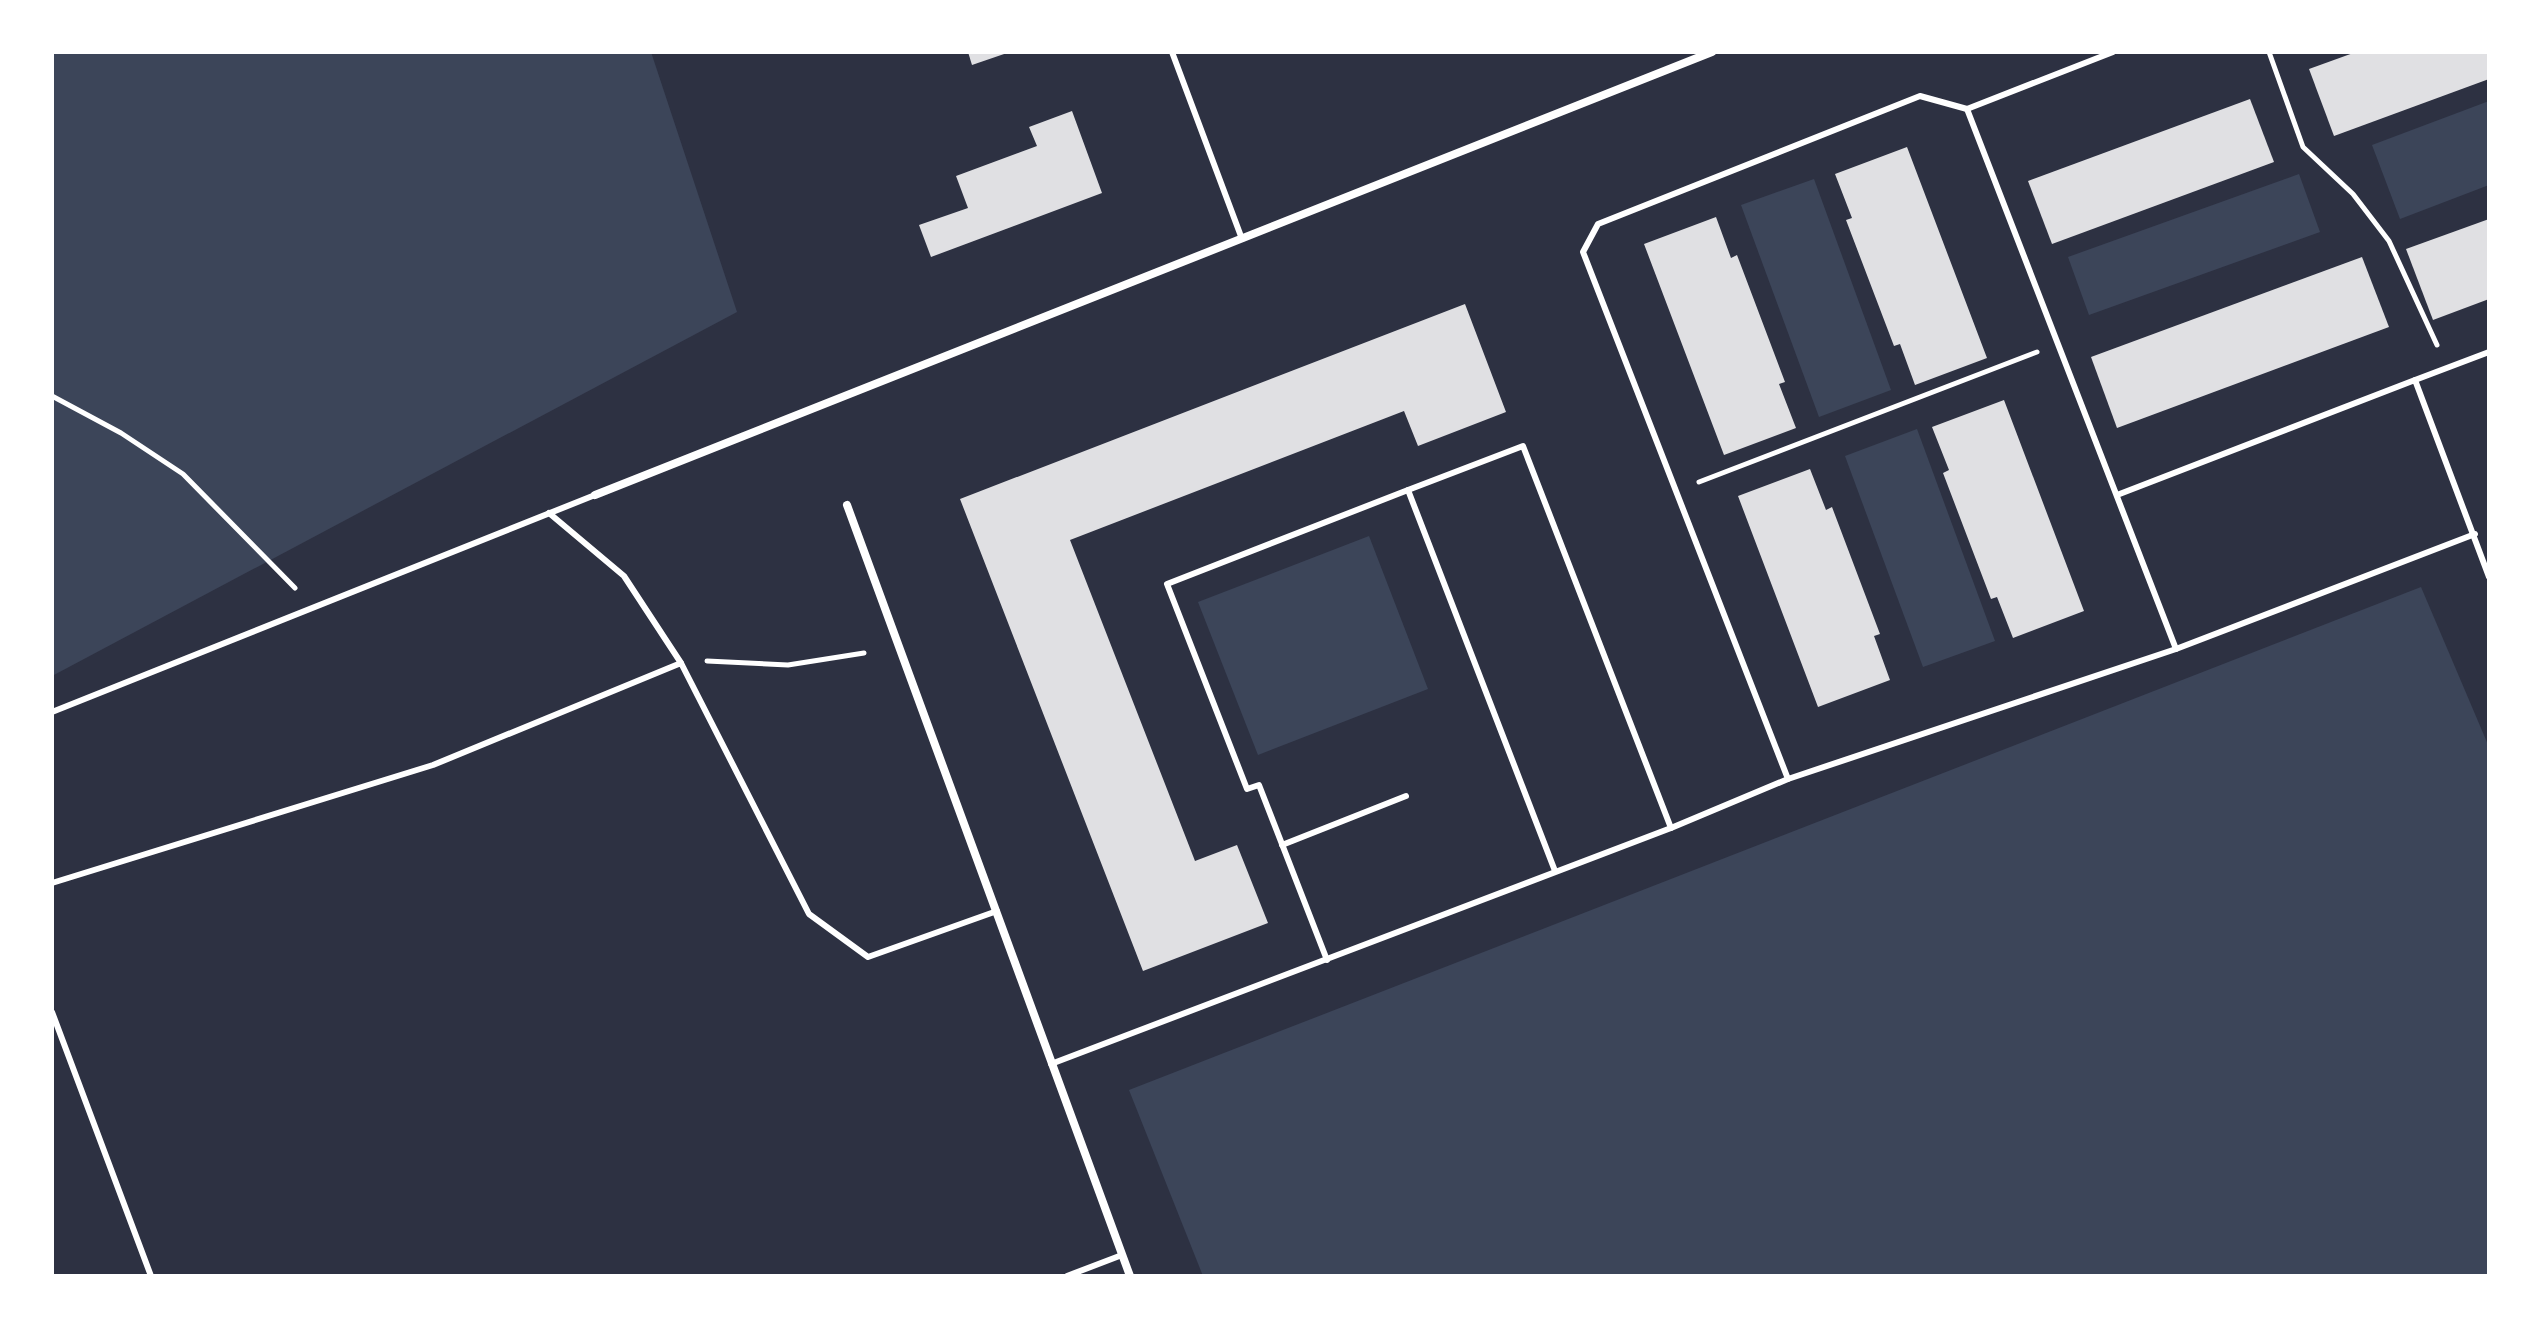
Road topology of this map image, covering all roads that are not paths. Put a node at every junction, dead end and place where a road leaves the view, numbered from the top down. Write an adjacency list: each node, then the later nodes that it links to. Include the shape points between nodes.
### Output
1 (1172, 52): 5 (lane)
2 (1712, 52): 5 (street)
3 (2113, 52): 4 (lane)
4 (1967, 109): 10 (lane); 18 (lane, via 1920,96 1598,224 1583,252)
5 (1242, 239): 9 (street)
6 (2489, 352): 7 (lane)
7 (2415, 380): 10 (lane); 13 (lane)
8 (1408, 490): 20 (lane, via 1523,446); 21 (lane, via 1167,584 1247,789 1259,785); 22 (lane)
9 (595, 495): 12 (lane)
10 (2117, 495): 15 (lane)
11 (847, 505): 24 (street)
12 (549, 513): 16 (lane, via 624,576); 17 (lane)
13 (2475, 534): 14 (lane); 15 (lane)
14 (2489, 577)
15 (2176, 649): 18 (lane)
16 (681, 663): 23 (lane, via 433,765); 24 (lane, via 809,914 868,957)
17 (52, 712)
18 (1788, 779): 20 (lane)
19 (1406, 796): 21 (lane)
20 (1671, 828): 22 (lane)
21 (1282, 845): 25 (lane)
22 (1555, 871): 25 (lane)
23 (52, 883)
24 (997, 911): 27 (street)
25 (1327, 960): 27 (lane)
26 (52, 1012): 29 (lane)
27 (1051, 1064): 28 (street)
28 (1122, 1255): 30 (lane); 31 (street)
29 (151, 1276)
30 (1067, 1276)
31 (1130, 1276)

